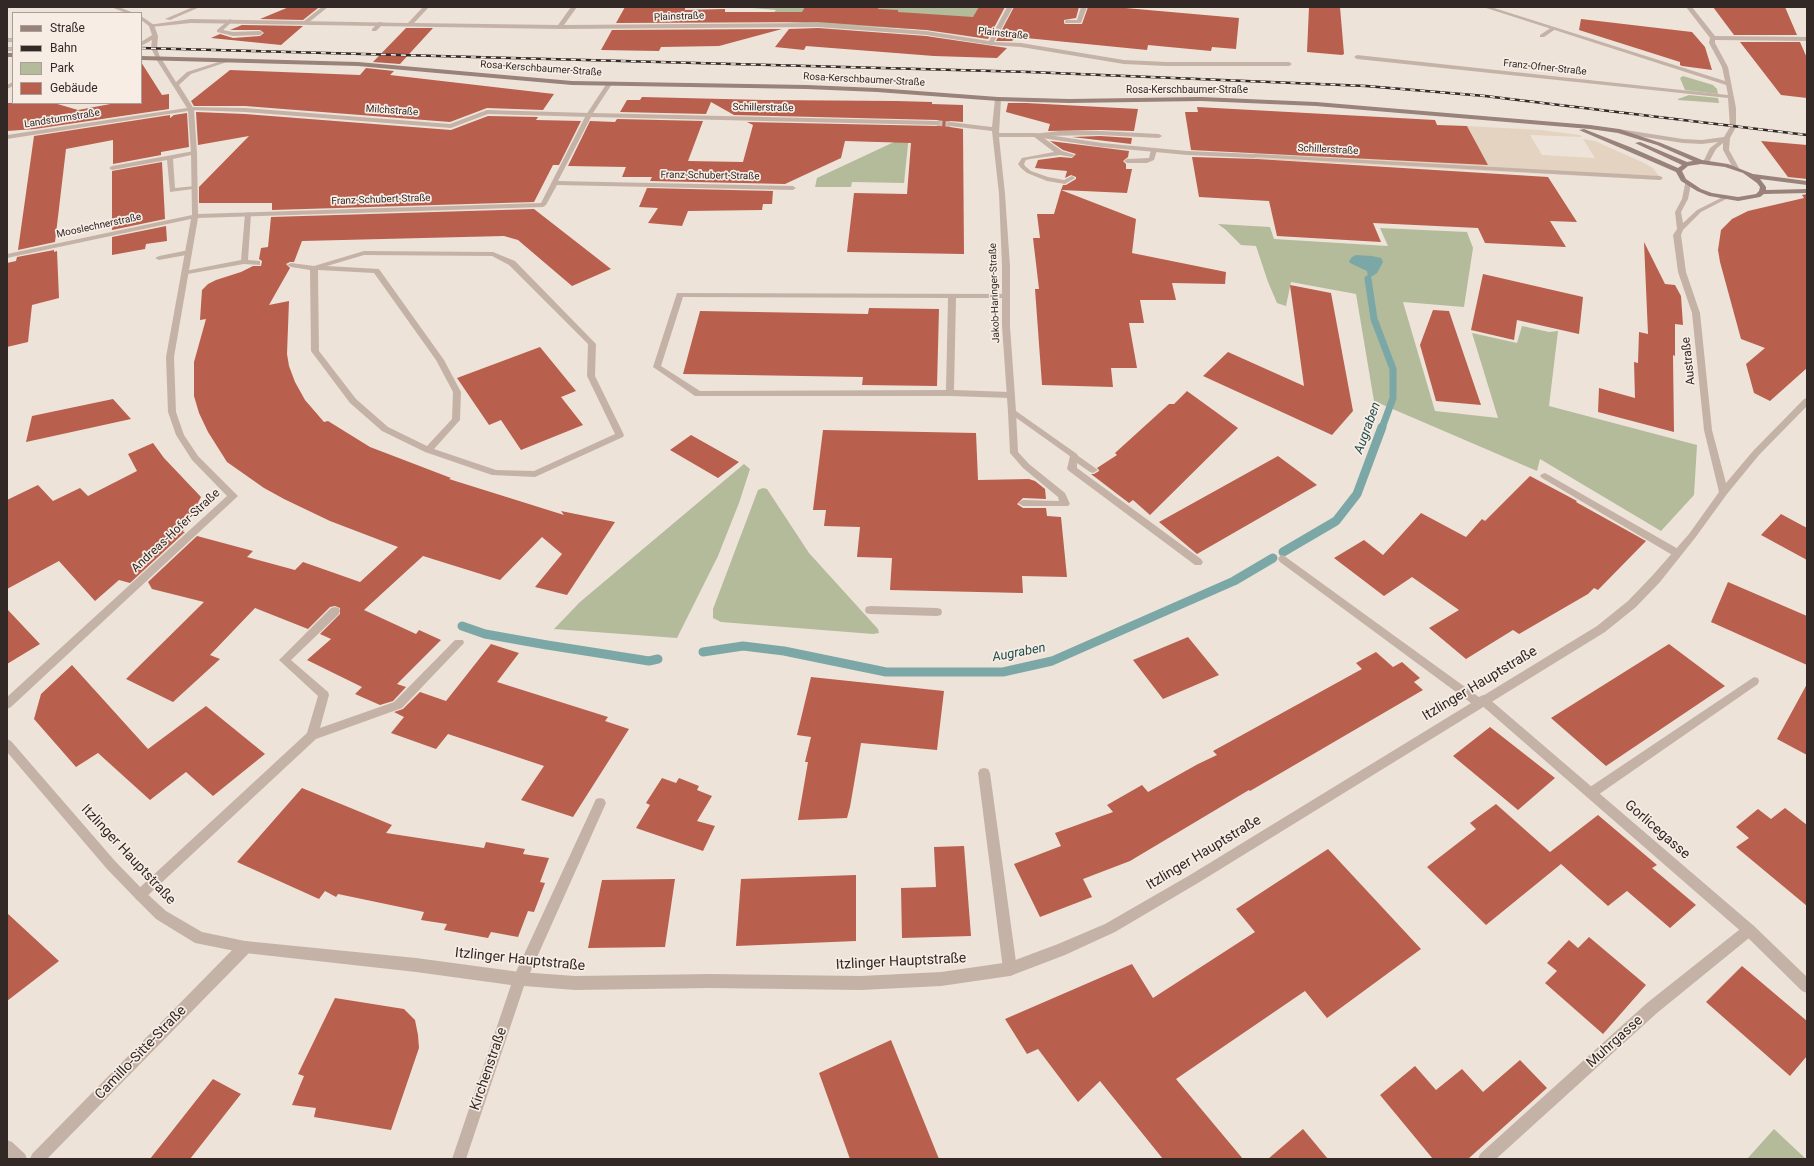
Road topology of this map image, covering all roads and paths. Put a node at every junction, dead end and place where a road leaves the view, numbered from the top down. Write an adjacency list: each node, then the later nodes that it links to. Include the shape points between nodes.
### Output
1 (114, 7): 10 (street)
2 (197, 7): 17 (street)
3 (325, 7): 13 (street)
4 (426, 7): 16 (street)
5 (574, 7): 18 (street)
6 (1010, 7): 27 (street)
7 (1084, 7): 14 (street, via 1079,22)
8 (1486, 7): 19 (street)
9 (1689, 7): 24 (street)
10 (128, 12)
11 (142, 19): 17 (street)
12 (230, 21): 13 (street, Plainstraße); 17 (street, Plainstraße, via 191,20); 21 (street, via 219,31 233,34)
13 (306, 22): 15 (street, Plainstraße)
14 (1067, 22)
15 (381, 23): 16 (street, Plainstraße); 20 (street)
16 (411, 24): 18 (street, Plainstraße)
17 (151, 25): 22 (street, Andreas-Hofer-Straße)
18 (560, 27): 27 (street, Plainstraße, via 818,25 926,33)
19 (1554, 28): 23 (street); 34 (street)
20 (374, 30)
21 (260, 33)
22 (155, 36): 26 (street); 30 (street, Andreas-Hofer-Straße, via 154,48)
23 (1542, 36)
24 (1713, 38): 25 (street); 34 (street, via 1712,43 1725,67)
25 (1807, 39)
26 (142, 43)
27 (991, 43): 32 (street, Plainstraße, via 1021,45 1124,62)
28 (1357, 57): 36 (street, Franz-Ofner-Straße)
29 (142, 58): 30 (main road, Rosa-Kerschbaumer-Straße)
30 (159, 59): 31 (main road, Rosa-Kerschbaumer-Straße); 35 (street, Andreas-Hofer-Straße)
31 (230, 60): 33 (main road, Rosa-Kerschbaumer-Straße, via 358,64 526,80); 35 (street, via 189,72)
32 (1289, 64)
33 (609, 84): 37 (main road, Rosa-Kerschbaumer-Straße, via 892,91); 39 (street, Franz-Schubert-Straße)
34 (1729, 84): 36 (street)
35 (176, 85): 38 (street, Andreas-Hofer-Straße)
36 (1731, 97): 48 (street, via 1734,122)
37 (998, 99): 42 (main road, Rosa-Kerschbaumer-Straße, via 1266,101); 44 (street, Jakob-Haringer-Straße)
38 (191, 108): 39 (street, Milchstraße, via 451,126 487,112); 47 (street, Landsturmstraße); 51 (street, Andreas-Hofer-Straße)
39 (589, 115): 40 (street, Schillerstraße); 71 (street, Franz-Schubert-Straße)
40 (937, 123)
41 (950, 124): 44 (street, Schillerstraße)
42 (1568, 125): 43 (main road, Rosa-Kerschbaumer-Straße); 60 (main road, Rosa-Kerschbaumer-Straße, via 1615,134); 65 (main road, Rosa-Kerschbaumer-Straße)
43 (1618, 131): 48 (street, Rosa-Kerschbaumer-Straße, via 1683,141 1702,142); 58 (main road, Rosa-Kerschbaumer-Straße)
44 (995, 132): 45 (street, Schillerstraße); 91 (street, Jakob-Haringer-Straße, via 1002,194)
45 (1035, 135): 46 (street, via 1100,133); 50 (street, Schillerstraße); 53 (street)
46 (1159, 136)
47 (8, 137): 49 (street)
48 (1726, 138): 58 (street, via 1713,148); 62 (street, via 1726,150)
49 (7, 146)
50 (1154, 150): 57 (street, via 1152,159); 69 (street, Schillerstraße)
51 (194, 153): 55 (street); 74 (street, Andreas-Hofer-Straße)
52 (1052, 154): 53 (street); 56 (street); 67 (street, via 1029,157 1022,161 1023,168)
53 (1062, 154): 54 (street); 59 (street)
54 (1072, 155)
55 (170, 157): 61 (street); 74 (street, via 172,191)
56 (1050, 161)
57 (1127, 161)
58 (1704, 162): 60 (main road, Rosa-Kerschbaumer-Straße); 62 (main road, Rosa-Kerschbaumer-Straße)
59 (1062, 163)
60 (1686, 164): 65 (main road)
61 (112, 168)
62 (1736, 168): 66 (main road, Rosa-Kerschbaumer-Straße)
63 (1047, 169): 67 (street)
64 (1059, 171): 70 (street)
65 (1679, 171): 73 (main road)
66 (1753, 176): 72 (main road, Rosa-Kerschbaumer-Straße); 77 (main road, via 1763,187)
67 (1044, 178): 70 (street)
68 (1072, 178): 70 (street, via 1065,182)
69 (1660, 178)
70 (1056, 181)
71 (554, 183): 75 (street, Franz-Schubert-Straße); 79 (street, Franz-Schubert-Straße, via 543,205)
72 (1807, 183)
73 (1688, 184): 78 (main road); 81 (street, Austraße, via 1685,199 1678,212)
74 (194, 187): 80 (street, Andreas-Hofer-Straße)
75 (793, 188)
76 (1807, 191): 77 (main road)
77 (1762, 192): 78 (main road, via 1750,198)
78 (1725, 198): 81 (street, via 1706,206)
79 (248, 214): 80 (street, Franz-Schubert-Straße); 85 (street)
80 (195, 216): 82 (street, Andreas-Hofer-Straße); 83 (street, Mooslechnerstraße)
81 (1680, 229): 100 (street, Austraße, via 1677,235 1682,272 1696,313 1708,430)
82 (189, 252): 84 (street); 89 (street, Andreas-Hofer-Straße)
83 (7, 256)
84 (159, 258)
85 (244, 262): 86 (street); 89 (street)
86 (257, 263)
87 (292, 266): 88 (street)
88 (314, 268): 96 (street, via 316,351 353,401 385,429); 96 (street, via 376,271 440,360 457,392 456,420); 96 (street, via 364,253 493,254 512,262 592,344 591,376 620,435 535,474 495,473)
89 (185, 273): 111 (street, Andreas-Hofer-Straße, via 170,357 172,412 180,435 195,458 233,496)
90 (952, 296): 91 (street); 92 (street); 92 (street, via 680,295 657,367 698,394)
91 (1006, 296): 93 (street, Jakob-Haringer-Straße)
92 (950, 393): 93 (street)
93 (1010, 395): 95 (street, Jakob-Haringer-Straße)
94 (1807, 401): 100 (street, Itzlinger Hauptstraße, via 1756,453)
95 (1012, 412): 97 (street); 101 (street, Jakob-Haringer-Straße, via 1014,453 1062,495 1065,504)
96 (428, 450)
97 (1074, 456): 98 (street); 104 (street, via 1072,469)
98 (1093, 470)
99 (1545, 476): 102 (street)
100 (1724, 492): 102 (street, Itzlinger Hauptstraße)
101 (1024, 503)
102 (1677, 553): 110 (street, Itzlinger Hauptstraße, via 1632,604 1601,629)
103 (1283, 559): 110 (street, Gorlicegasse)
104 (1198, 562)
105 (870, 610): 107 (street)
106 (335, 612): 112 (street, via 284,660 324,695)
107 (937, 612)
108 (459, 643): 112 (street, via 398,705)
109 (1754, 681): 115 (street)
110 (1481, 702): 115 (street, Gorlicegasse); 120 (street, Itzlinger Hauptstraße, via 1110,928)
111 (7, 704)
112 (312, 736): 117 (street)
113 (7, 744): 117 (street, Itzlinger Hauptstraße)
114 (984, 773): 120 (street)
115 (1592, 793): 118 (street, Gorlicegasse)
116 (600, 802): 121 (street, Kirchenstraße)
117 (140, 896): 119 (street, Itzlinger Hauptstraße, via 161,915 200,938)
118 (1749, 930): 122 (street, Gorlicegasse); 127 (street, Muhrgasse, via 1652,1008)
119 (245, 947): 121 (street, Itzlinger Hauptstraße, via 416,964); 125 (street, Camillo-Sitte-Straße)
120 (1010, 969): 121 (street, Itzlinger Hauptstraße, via 941,979 861,983 710,981 575,984)
121 (520, 979): 126 (street, Kirchenstraße)
122 (1807, 986)
123 (7, 1147): 124 (street)
124 (20, 1159)
125 (37, 1159)
126 (458, 1159)
127 (1485, 1159)

